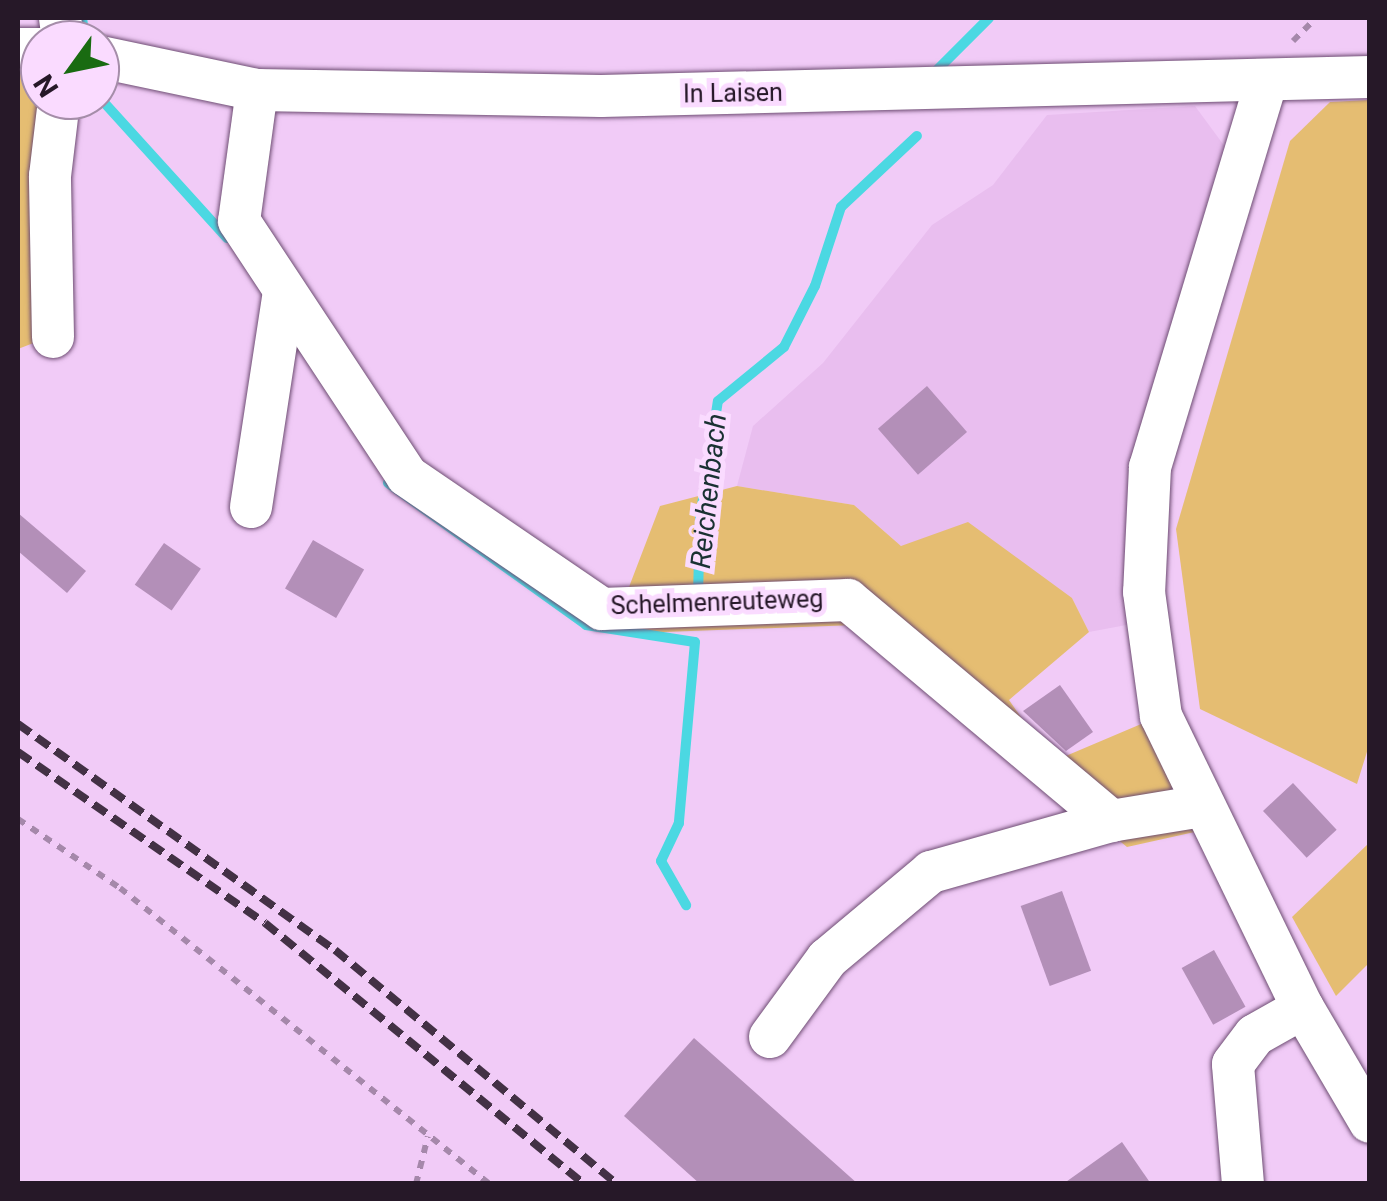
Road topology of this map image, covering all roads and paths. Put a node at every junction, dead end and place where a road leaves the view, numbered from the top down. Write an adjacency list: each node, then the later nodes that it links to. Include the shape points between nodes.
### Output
1 (120, 62): 4 (street, In Laisen)
2 (1370, 77): 3 (street, In Laisen)
3 (1266, 84): 4 (street, In Laisen, via 601,96); 9 (street, via 1150,466 1144,592 1160,716)
4 (257, 90): 6 (street, Schelmenreuteweg, via 239,221)
5 (56, 120): 7 (street, via 50,176)
6 (284, 297): 8 (street); 11 (street, Schelmenreuteweg, via 407,476 602,609 848,600)
7 (53, 337)
8 (251, 506)
9 (1203, 806): 11 (street); 12 (street)
10 (18, 819): 15 (path, via 120,888)
11 (1111, 821): 13 (street, via 931,872 827,959)
12 (1303, 1008): 14 (street); 18 (street, via 1255,1035 1233,1064)
13 (770, 1037)
14 (1370, 1122)
15 (428, 1136): 16 (path); 17 (path)
16 (416, 1184)
17 (490, 1184)
18 (1242, 1184)

